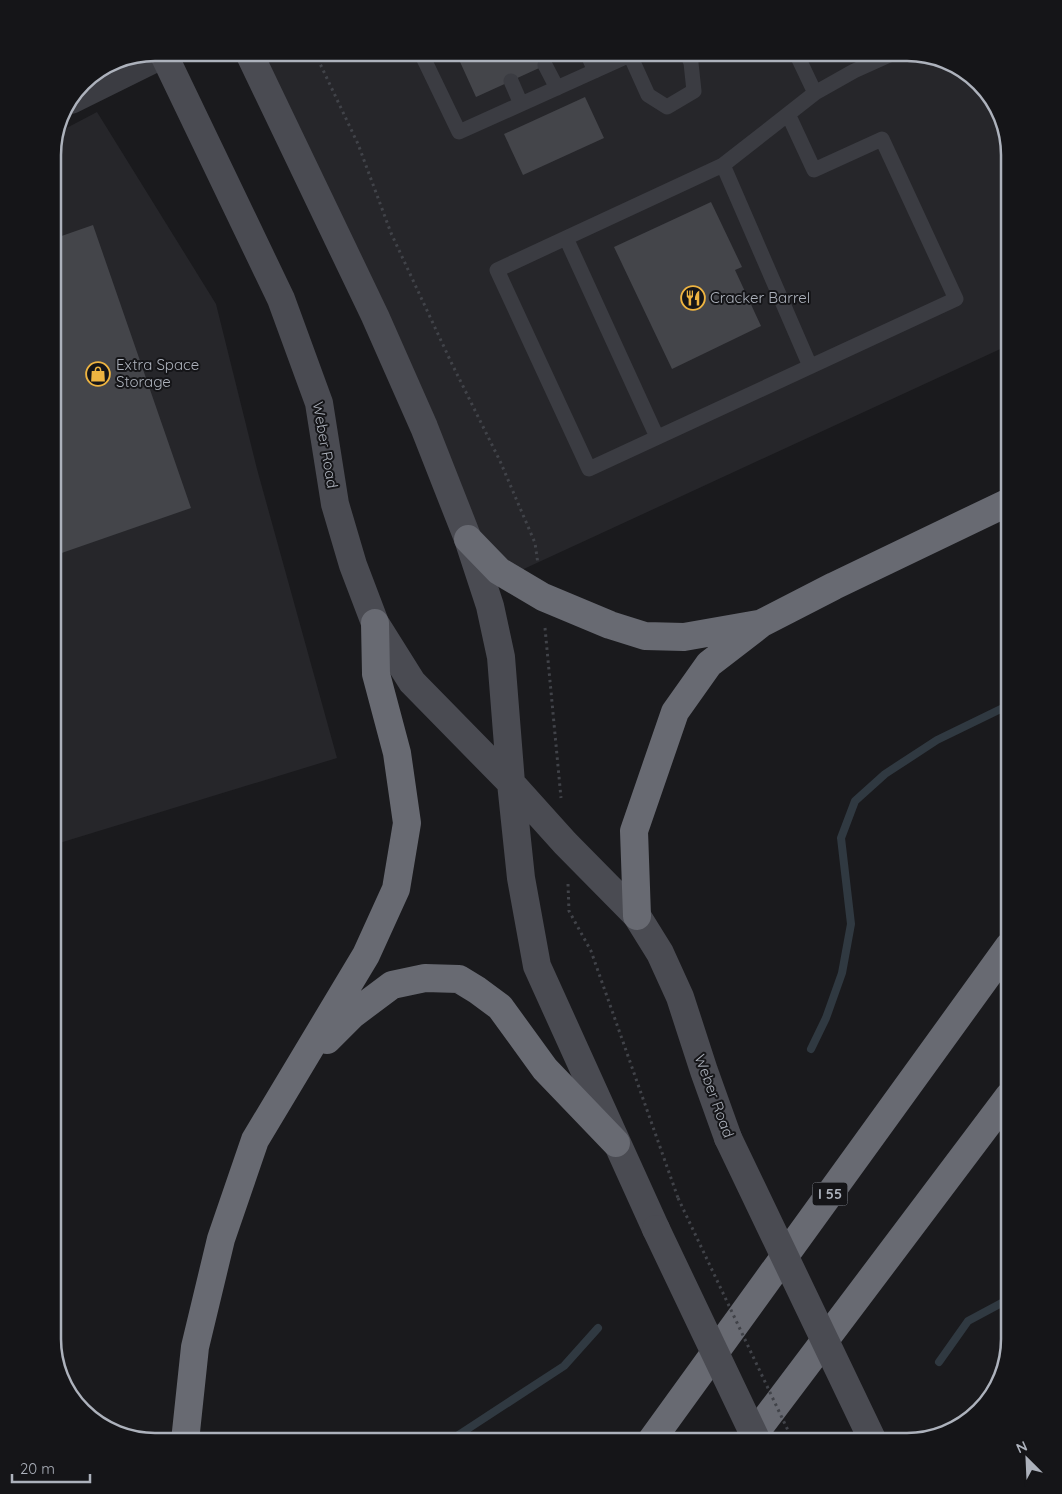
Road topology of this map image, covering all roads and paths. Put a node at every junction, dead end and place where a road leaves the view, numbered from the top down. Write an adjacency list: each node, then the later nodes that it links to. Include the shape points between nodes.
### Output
1 (148, 61): 15 (street)
2 (168, 61): 25 (main road, Weber Road, via 281,299 319,404 335,504 353,565)
3 (253, 61): 24 (main road, via 374,316 424,428)
4 (425, 61): 17 (lane, via 459,132)
5 (591, 61): 12 (lane)
6 (616, 61): 12 (lane)
7 (633, 61): 8 (lane, via 648,95 667,107 694,91)
8 (690, 61)
9 (800, 61): 16 (lane)
10 (877, 61): 16 (lane)
11 (545, 65): 14 (lane)
12 (595, 71): 14 (lane)
13 (511, 81): 17 (lane)
14 (557, 88): 17 (lane)
15 (86, 92)
16 (815, 93): 18 (lane)
17 (521, 104)
18 (788, 114): 19 (lane); 21 (lane, via 814,170 882,139 956,299)
19 (723, 165): 20 (lane); 21 (lane)
20 (566, 238): 22 (lane); 22 (lane, via 497,270 589,469)
21 (810, 366): 22 (lane)
22 (657, 437)
23 (1001, 506): 26 (highway)
24 (468, 539): 26 (highway, via 499,571 543,597 645,636 684,637); 27 (main road, via 490,606 502,657)
25 (376, 623): 27 (main road, Weber Road, via 412,682); 30 (highway, via 376,674 397,753 407,823 396,889 366,955)
26 (762, 623): 28 (highway, via 708,664 675,712 634,830)
27 (511, 784): 28 (main road, Weber Road); 32 (main road, via 520,878 536,966)
28 (637, 916): 39 (main road, Weber Road, bridge, via 660,952 680,997 728,1138)
29 (1001, 958): 35 (highway, I 55)
30 (297, 1071): 32 (highway, via 352,1015 392,985 426,978 459,979 500,1007 545,1069); 34 (highway, via 255,1140 221,1239 195,1347)
31 (1001, 1108): 37 (highway)
32 (616, 1143): 36 (main road, bridge)
33 (678, 1198): 38 (path, bridge)
34 (186, 1433)
35 (657, 1433)
36 (753, 1433)
37 (756, 1433)
38 (789, 1433)
39 (869, 1433)

